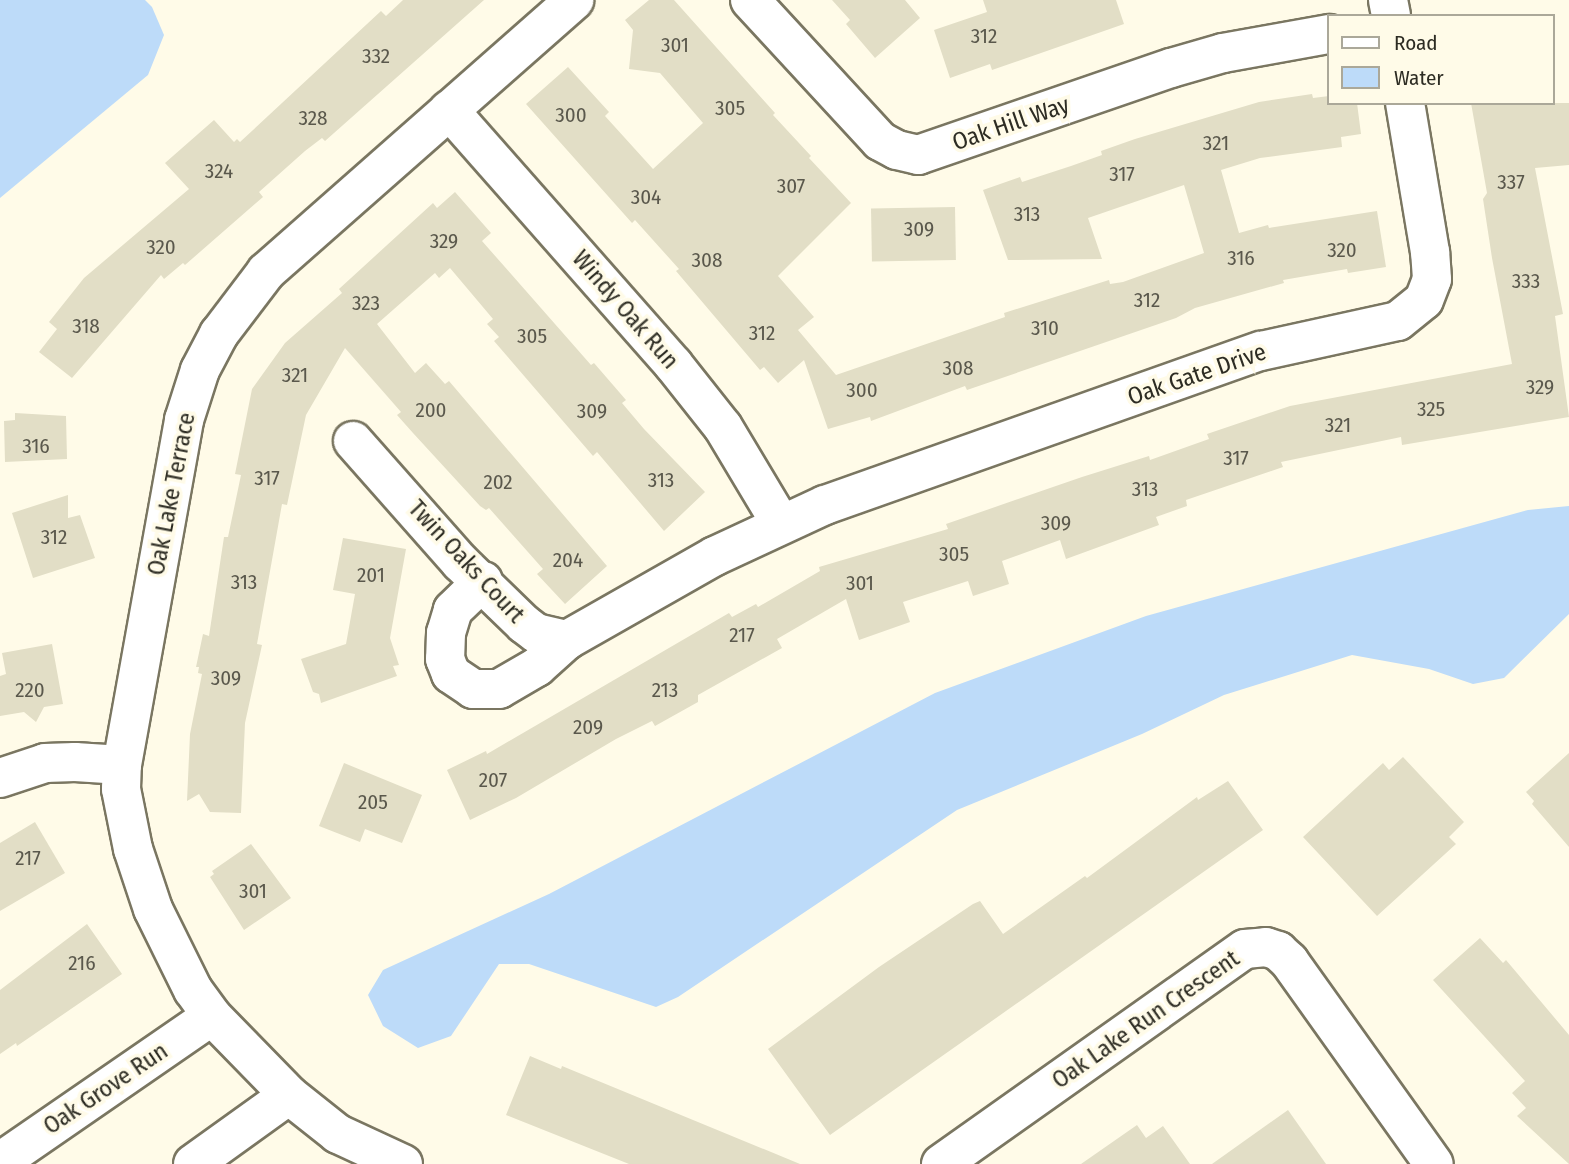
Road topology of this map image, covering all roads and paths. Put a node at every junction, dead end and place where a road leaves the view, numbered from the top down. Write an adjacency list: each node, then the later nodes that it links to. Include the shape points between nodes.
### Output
1 (574, 0): 5 (street, Oak Lake Terrace)
2 (750, 0): 3 (street, Oak Hill Way, via 880,141 918,155 1171,68 1223,53)
3 (1328, 34)
4 (1405, 105): 7 (street, Oak Gate Drive, via 1432,279 1416,309 1398,321 1261,351)
5 (449, 110): 7 (street, Windy Oak Run, via 682,374 723,427); 10 (street, Oak Lake Terrace, via 266,272 205,359 184,420)
6 (353, 440): 8 (street, Twin Oaks Court, via 460,562)
7 (781, 524): 9 (street)
8 (483, 581): 9 (street, Twin Oaks Court, via 530,629); 9 (street, via 453,610 445,659 451,674 473,689 499,689 537,667)
9 (567, 640)
10 (122, 765): 11 (street, via 45,763); 12 (street, Oak Lake Terrace, via 121,789 133,849 153,909 193,990)
11 (0, 778)
12 (212, 1016): 13 (street, Oak Lake Terrace); 15 (street, Oak Grove Run)
13 (289, 1095): 14 (street, Oak Lake Terrace); 16 (street)
14 (379, 1159)
15 (0, 1162)
16 (193, 1164)
17 (941, 1164): 18 (street, Oak Lake Run Crescent, via 1245,949 1266,947 1289,961)
18 (1434, 1164)

